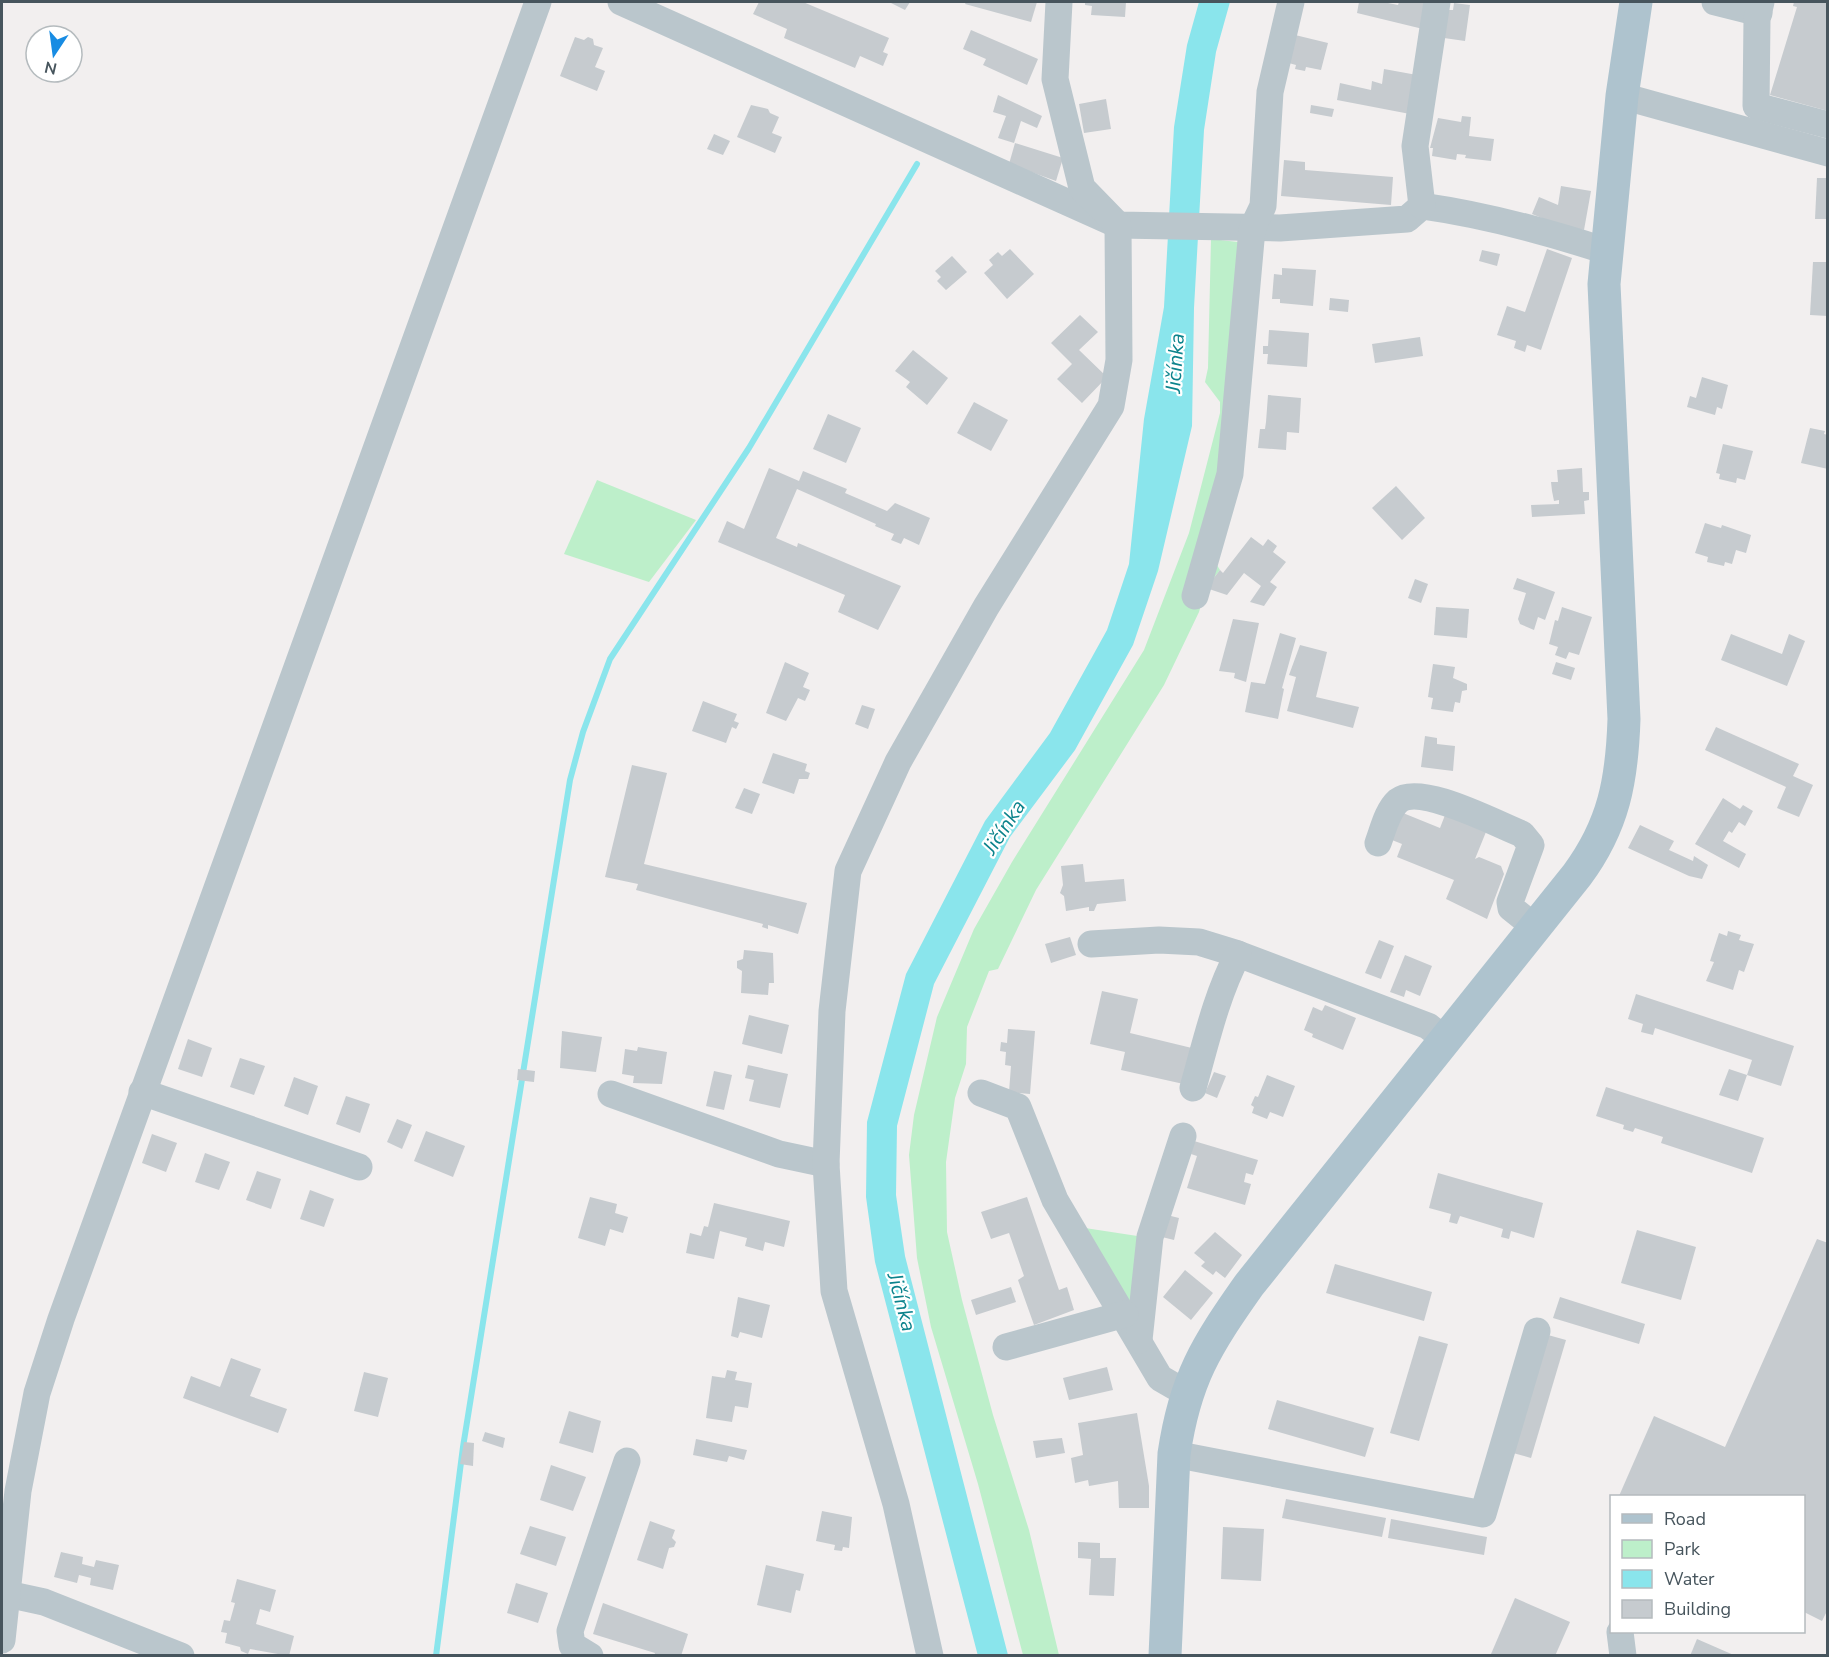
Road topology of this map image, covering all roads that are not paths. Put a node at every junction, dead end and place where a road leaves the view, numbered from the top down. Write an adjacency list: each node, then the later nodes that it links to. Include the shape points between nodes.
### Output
1 (538, 2): 23 (street)
2 (621, 2): 13 (street)
3 (1059, 2): 13 (street, via 1055,79 1082,188)
4 (1291, 2): 14 (street, via 1270,92 1263,206)
5 (1437, 2): 12 (street, via 1415,146)
6 (1636, 2): 9 (main road)
7 (1715, 2): 8 (street)
8 (1760, 7): 10 (street, via 1756,106)
9 (1622, 96): 11 (street); 15 (main road)
10 (1827, 125)
11 (1827, 153)
12 (1422, 206): 14 (street, via 1407,219); 15 (street, via 1516,223)
13 (1129, 225): 14 (street); 27 (street, via 1119,360 1111,406 1089,434 909,741 848,871 832,1011)
14 (1243, 229): 16 (street, via 1230,474)
15 (1605, 251): 18 (main road, via 1604,317 1623,664 1620,774 1607,827 1594,852)
16 (1195, 596)
17 (1378, 843): 18 (street, via 1394,806 1413,794 1434,798 1522,834 1531,845 1510,908)
18 (1536, 928): 21 (main road)
19 (1091, 944): 20 (street, via 1199,942)
20 (1238, 954): 21 (street, via 1428,1026); 22 (street, via 1211,1019)
21 (1446, 1040): 33 (main road, via 1249,1285 1212,1337)
22 (1193, 1088)
23 (142, 1092): 28 (street); 36 (street, via 37,1393 18,1491)
24 (981, 1093): 29 (street, via 1018,1107 1055,1200)
25 (611, 1094): 27 (street, via 779,1154)
26 (1183, 1136): 31 (street, via 1149,1237)
27 (826, 1164): 41 (street, via 834,1291 896,1504)
28 (359, 1167)
29 (1125, 1314): 31 (street); 32 (street)
30 (1538, 1331): 34 (street, via 1483,1514)
31 (1139, 1340): 33 (street, via 1160,1378)
32 (1006, 1347)
33 (1186, 1394): 34 (main road)
34 (1174, 1454): 42 (main road)
35 (627, 1461): 40 (street, via 570,1631 572,1645)
36 (7, 1594): 38 (street); 39 (street, via 44,1602)
37 (1620, 1633): 43 (street)
38 (2, 1640)
39 (181, 1656)
40 (590, 1656)
41 (930, 1656)
42 (1165, 1656)
43 (1623, 1656)

